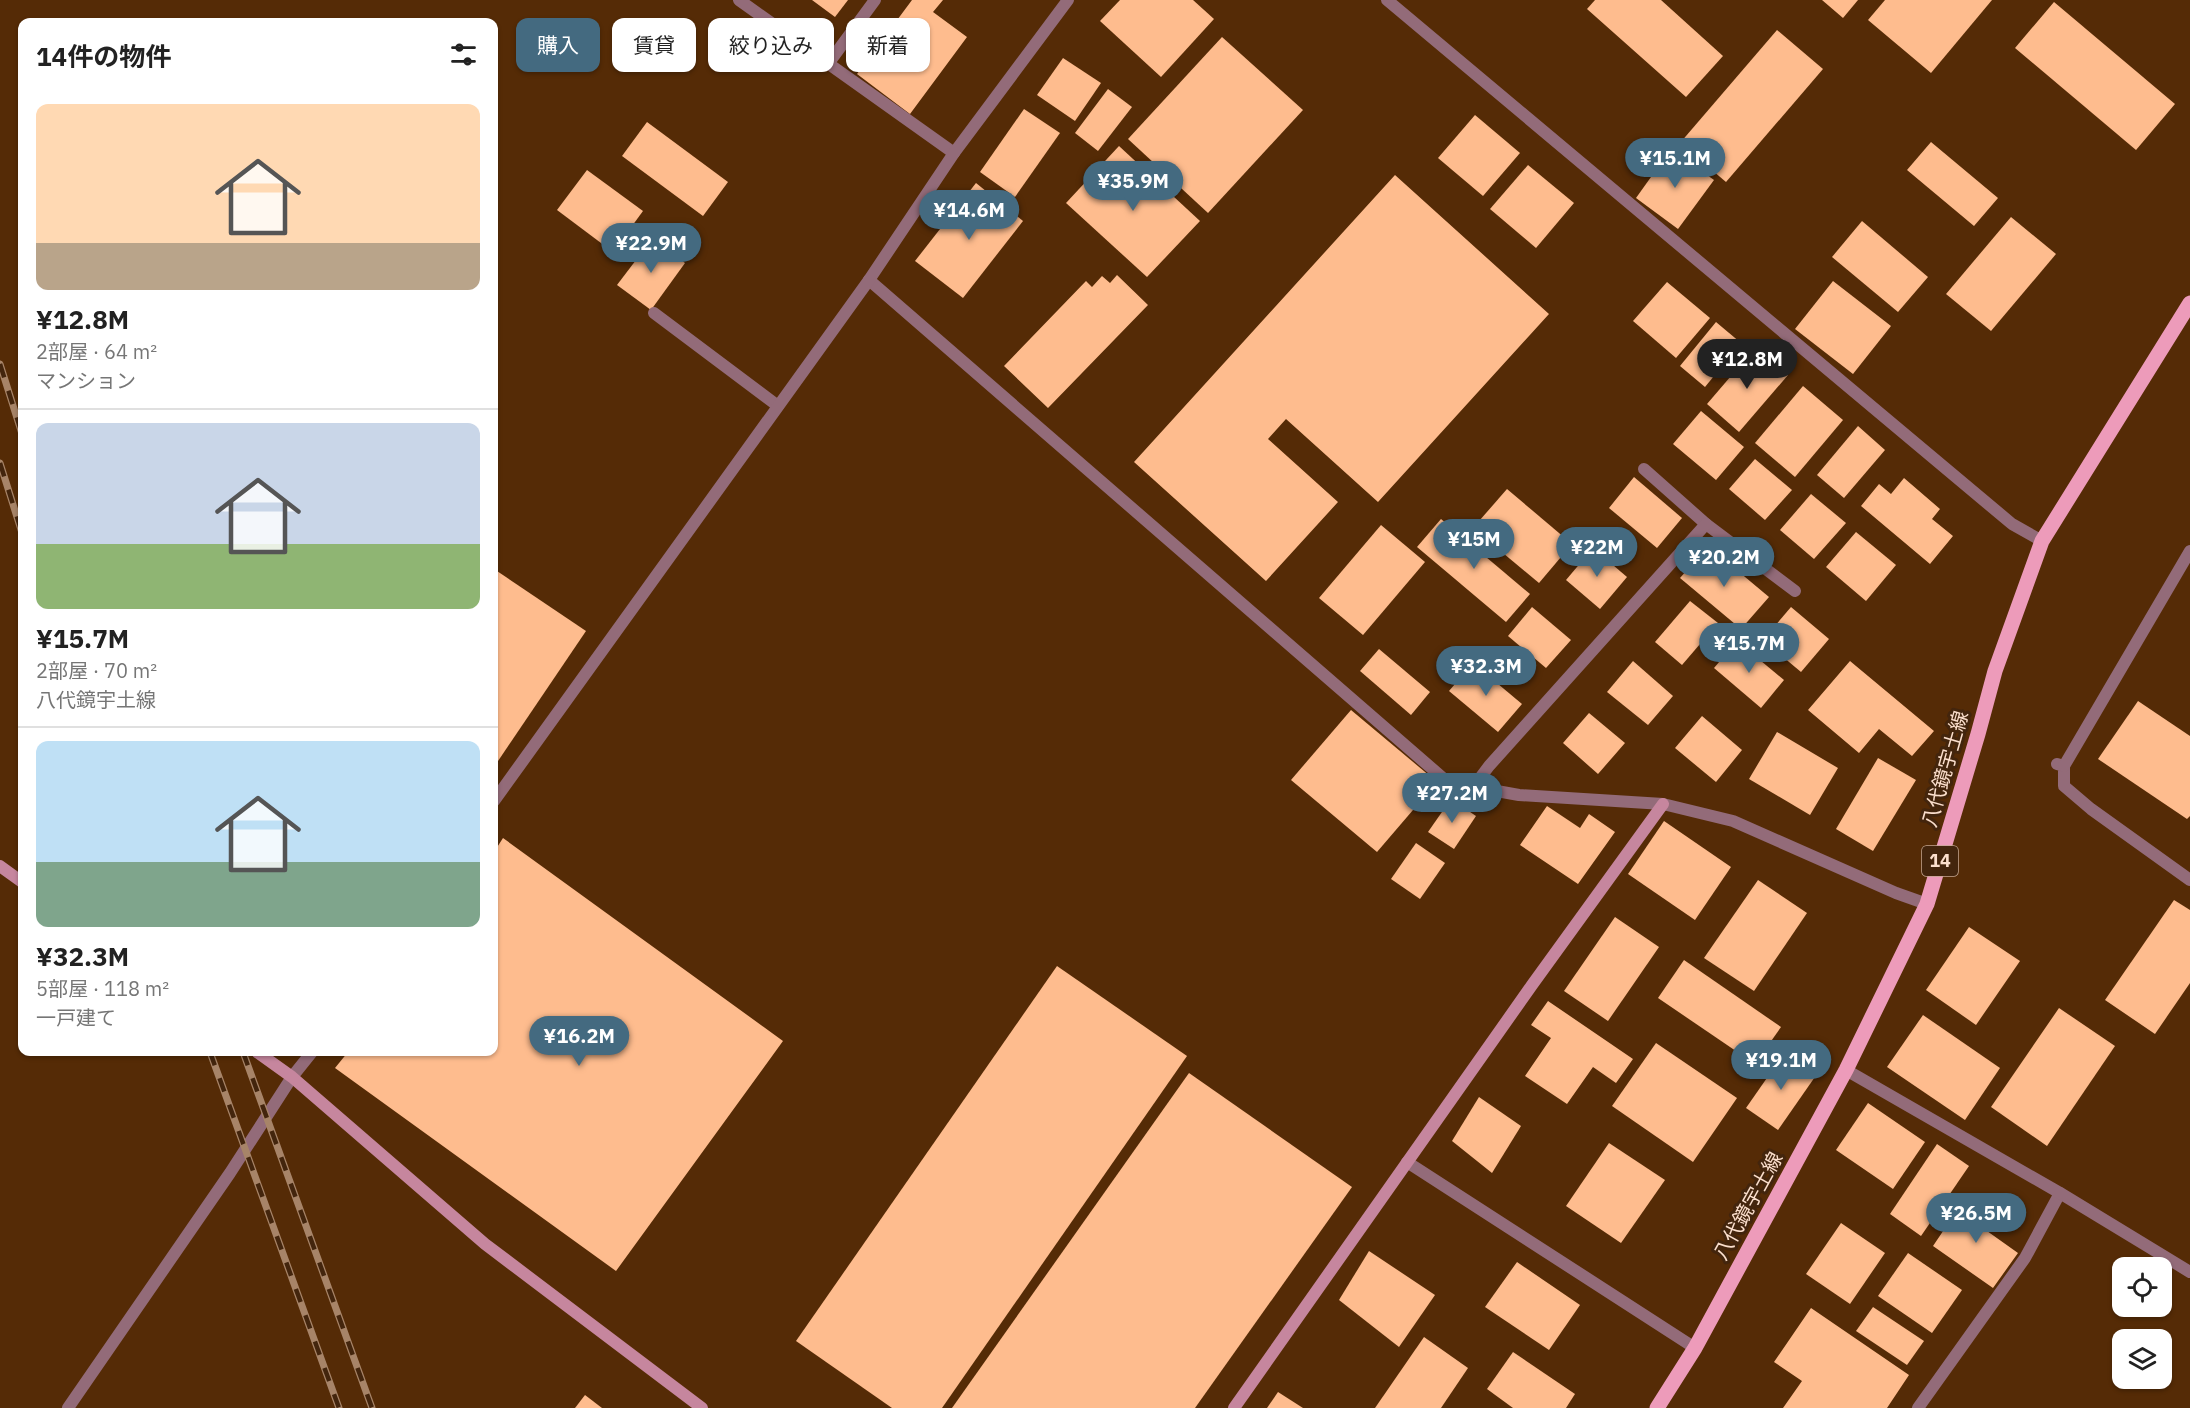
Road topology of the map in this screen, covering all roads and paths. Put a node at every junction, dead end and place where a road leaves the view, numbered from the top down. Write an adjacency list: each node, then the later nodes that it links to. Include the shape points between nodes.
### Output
1 (739, 0): 5 (street)
2 (875, 0): 6 (street)
3 (1068, 0): 8 (street)
4 (1387, 0): 15 (street, via 2012,524)
5 (764, 18)
6 (834, 56)
7 (834, 68): 8 (street)
8 (954, 153): 9 (street)
9 (869, 280): 12 (street); 18 (street, via 1444,779)
10 (2190, 303): 15 (main road, 八代鏡宇土線 / 14)
11 (654, 313): 12 (street)
12 (778, 406): 19 (street)
13 (1644, 469): 14 (street)
14 (1706, 524): 17 (street); 18 (street)
15 (2042, 541): 24 (main road, 八代鏡宇土線 / 14, via 1995,671)
16 (2190, 551): 23 (street, via 2061,765 2064,786)
17 (1795, 591)
18 (1474, 786): 20 (street, via 1519,795)
19 (498, 795)
20 (1663, 804): 24 (street, via 1733,821); 29 (street)
21 (0, 866): 22 (street)
22 (18, 879)
23 (2190, 880)
24 (1926, 904): 27 (main road, 八代鏡宇土線 / 14)
25 (263, 1056): 28 (street)
26 (309, 1056): 28 (street)
27 (1846, 1070): 30 (street); 32 (main road, 八代鏡宇土線 / 14)
28 (292, 1077): 33 (street, via 485,1244); 34 (street)
29 (1407, 1162): 32 (street); 35 (street)
30 (2060, 1192): 31 (street); 37 (street, via 2025,1258)
31 (2190, 1272)
32 (1695, 1348): 36 (main road, 八代鏡宇土線 / 14)
33 (696, 1406)
34 (68, 1408)
35 (1234, 1408)
36 (1657, 1408)
37 (1918, 1408)

